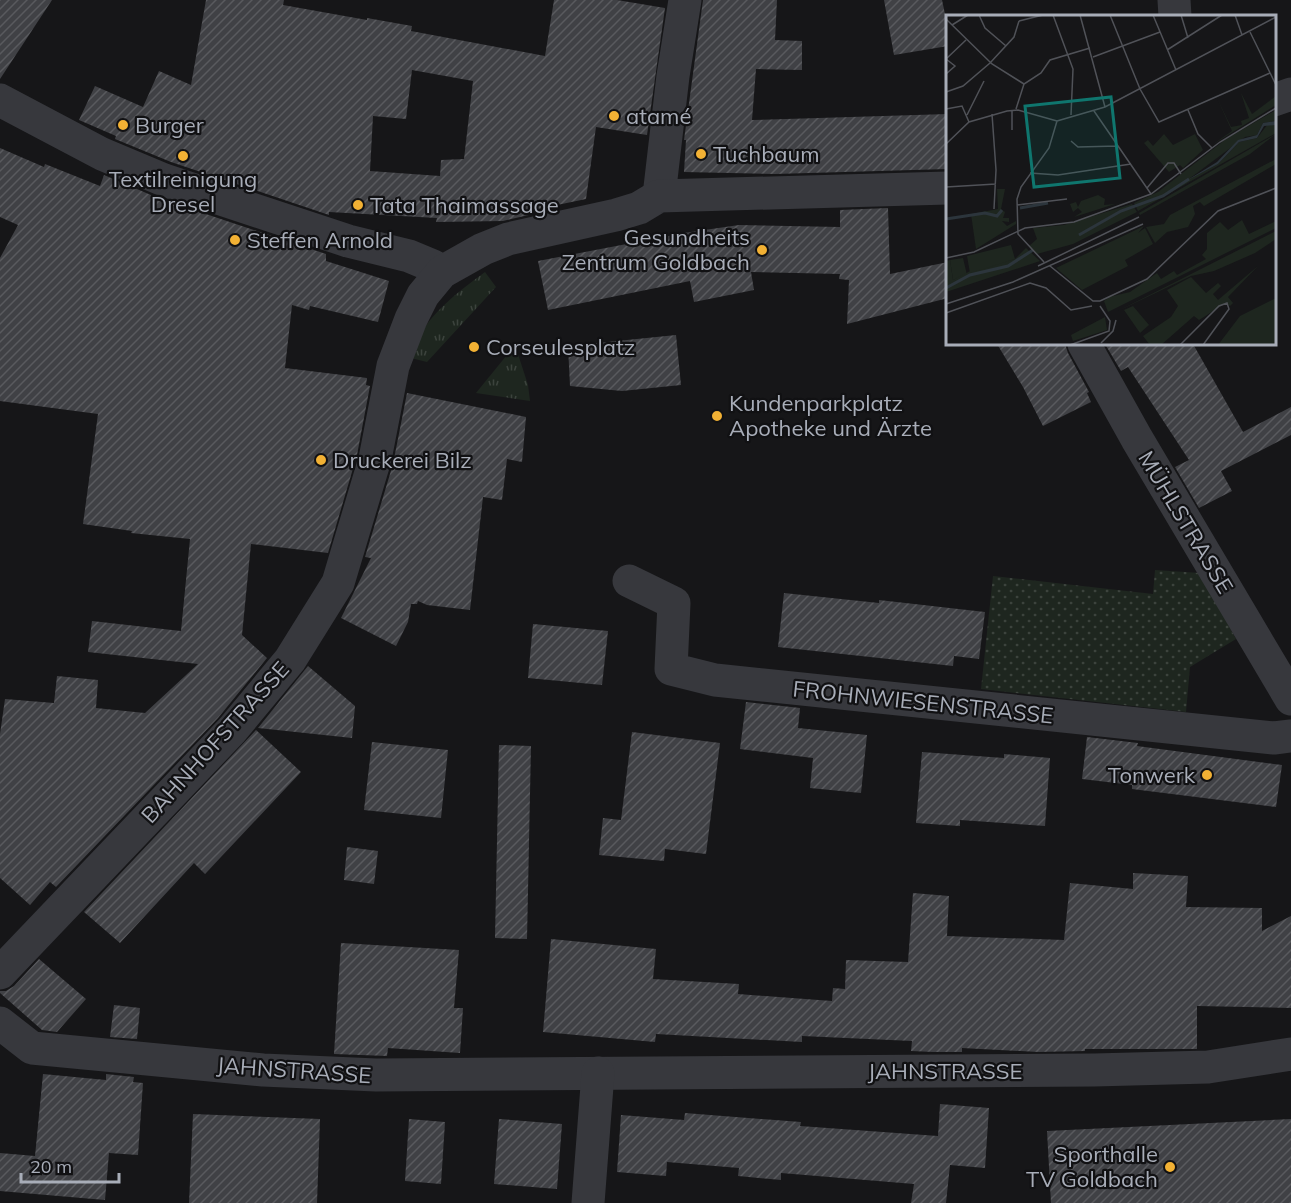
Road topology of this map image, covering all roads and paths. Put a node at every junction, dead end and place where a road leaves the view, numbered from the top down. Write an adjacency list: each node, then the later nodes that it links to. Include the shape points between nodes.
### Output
1 (685, 0): 8 (street)
2 (1174, 0): 3 (street)
3 (1175, 15)
4 (1291, 94): 6 (street)
5 (0, 100): 9 (street, via 102,154 164,180 348,241 409,256)
6 (1276, 100)
7 (946, 188): 8 (street)
8 (659, 196): 9 (street, BAHNHOFSTRASSE, via 616,215 508,239)
9 (442, 273): 14 (street, BAHNHOFSTRASSE, via 423,295 393,366 375,459 338,583 290,660 232,730)
10 (1085, 345): 12 (street, MÜHLSTRASSE)
11 (629, 581): 13 (street, FROHNWIESENSTRASSE, via 674,603 671,669 716,680 1274,738)
12 (1291, 699)
13 (1291, 736)
14 (0, 973)
15 (0, 1023): 17 (street, JAHNSTRASSE, via 32,1048 263,1070 376,1076)
16 (1291, 1054): 17 (street, JAHNSTRASSE, via 1208,1067)
17 (598, 1073): 18 (street)
18 (588, 1203)

